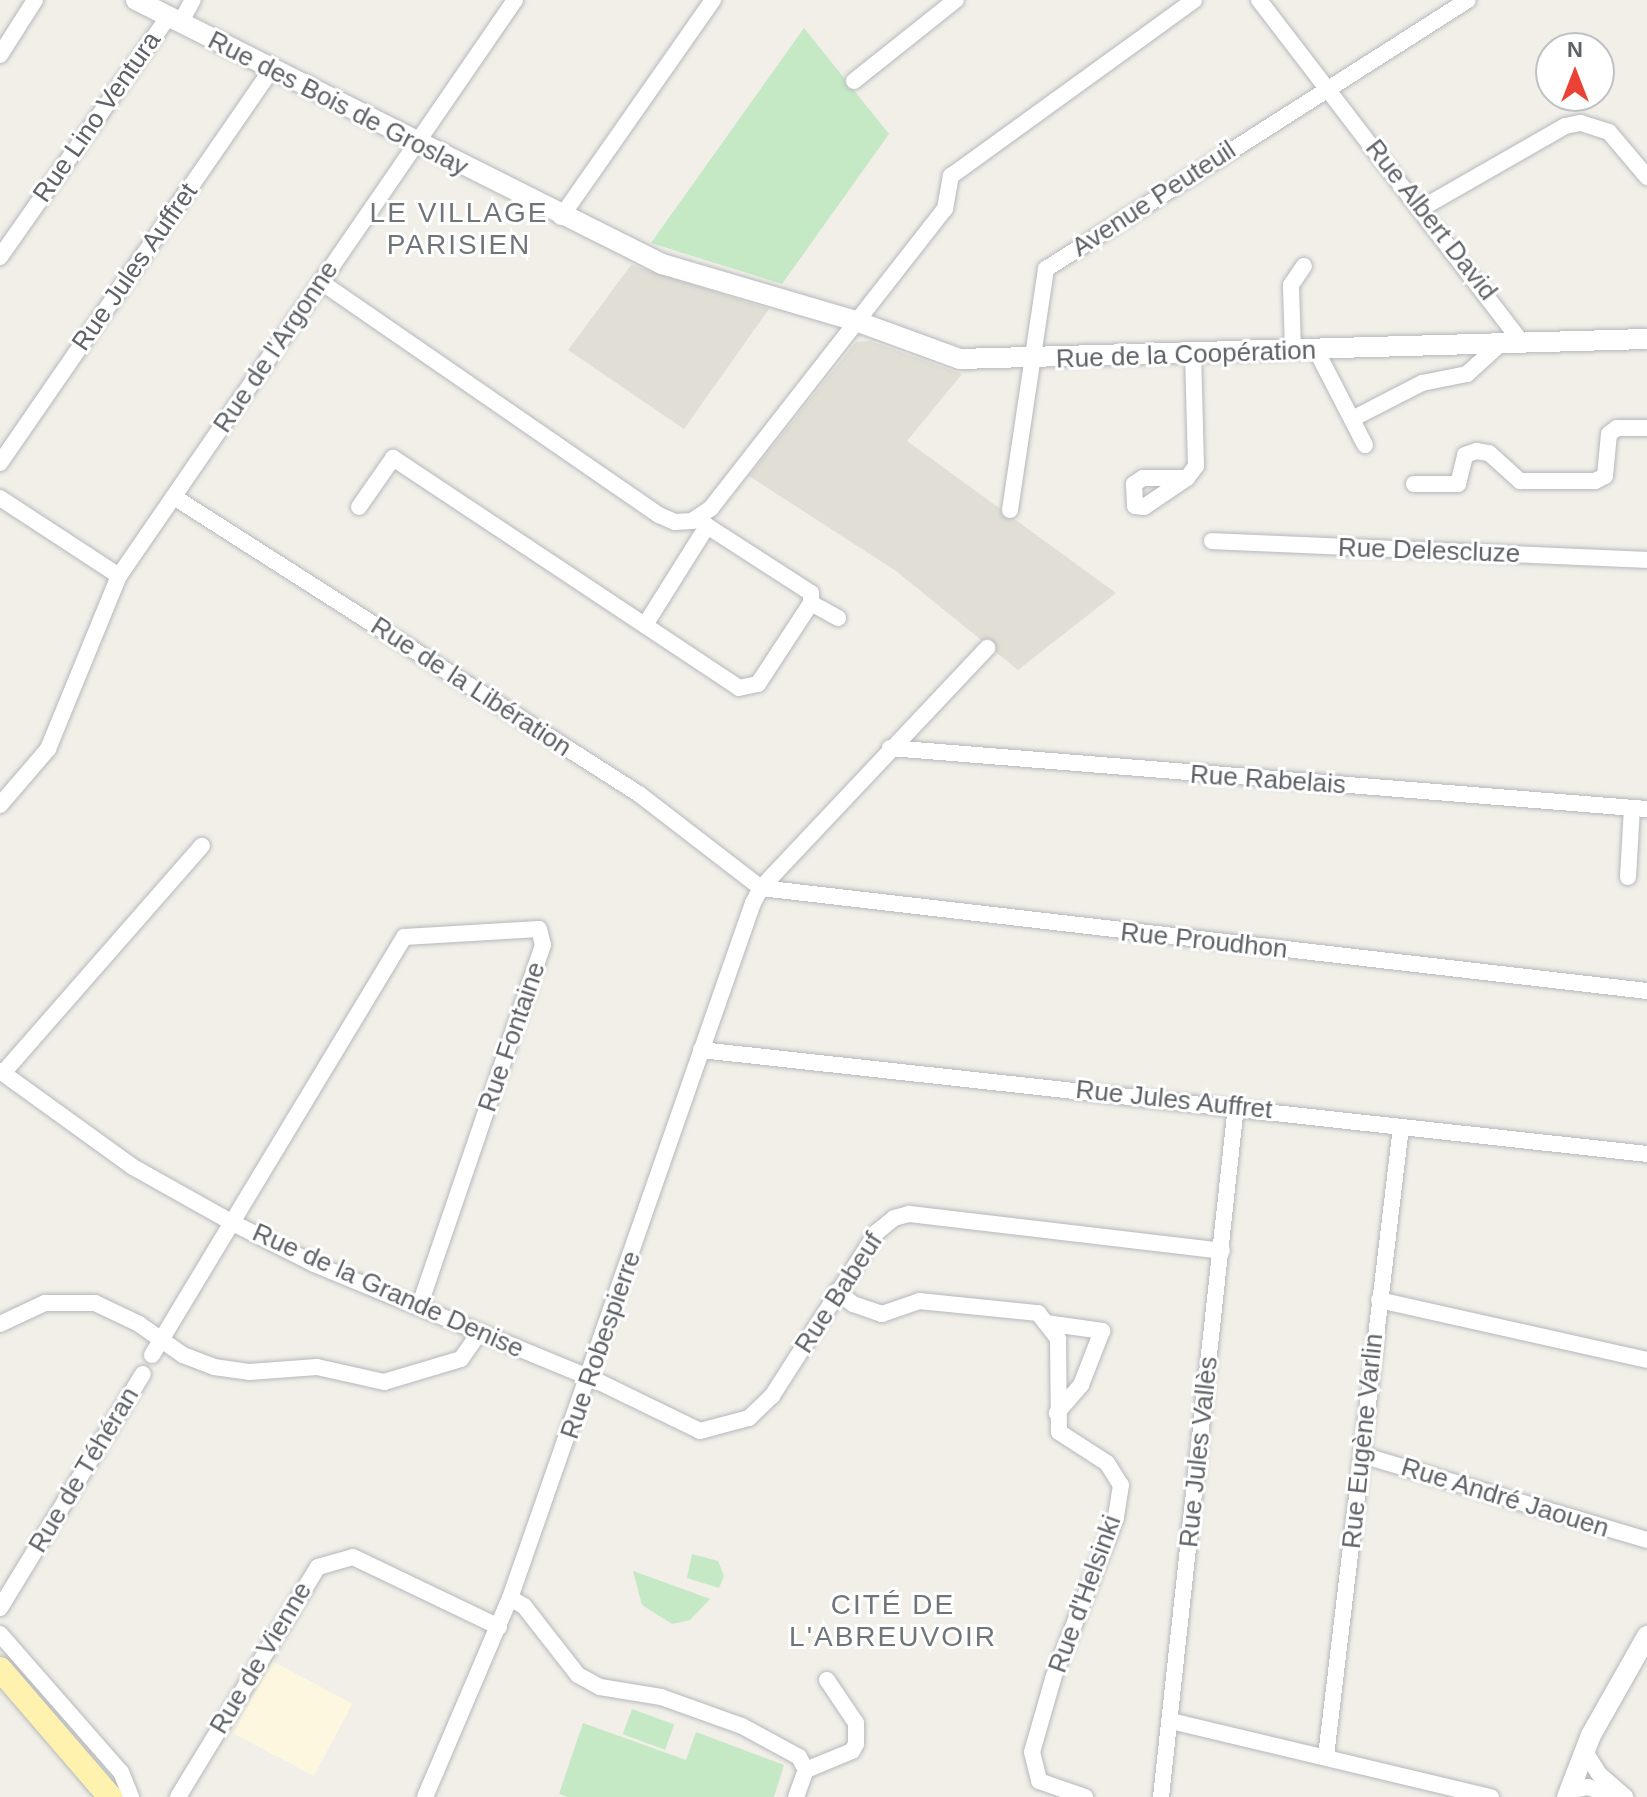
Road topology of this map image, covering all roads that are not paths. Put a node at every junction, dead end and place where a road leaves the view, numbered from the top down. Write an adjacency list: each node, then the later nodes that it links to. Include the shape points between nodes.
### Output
1 (35, 0): 11 (street)
2 (136, 0): 10 (street, Rue des Bois de Groslay)
3 (193, 0): 10 (street, Rue Lino Ventura)
4 (515, 0): 15 (street, Rue de l'Argonne)
5 (713, 0): 18 (street)
6 (956, 0): 13 (street)
7 (1194, 0): 22 (street, via 951,176 945,209)
8 (1259, 0): 14 (street, Rue Albert David)
9 (1468, 0): 14 (street, Avenue Peuteuil)
10 (174, 20): 12 (street, Rue des Bois de Groslay); 19 (street, Rue Lino Ventura)
11 (0, 55)
12 (271, 70): 15 (street, Rue des Bois de Groslay); 33 (street, Rue Jules Auffret)
13 (854, 81)
14 (1327, 88): 17 (street, Rue Albert David); 29 (street, Avenue Peuteuil, via 1046,269)
15 (415, 143): 18 (street, Rue des Bois de Groslay); 21 (street, Rue de l'Argonne)
16 (1647, 177): 17 (street, via 1609,132 1581,123 1565,126)
17 (1422, 208): 25 (street, Rue Albert David)
18 (561, 217): 22 (street, Rue des Bois de Groslay, via 662,264)
19 (0, 257)
20 (1304, 266): 26 (street, via 1291,285)
21 (321, 282): 36 (street, Rue de l'Argonne); 40 (street, via 659,515 675,522)
22 (856, 321): 29 (street, Rue de la Coopération, via 960,359); 40 (street)
23 (1647, 339): 25 (street)
24 (1500, 344): 25 (street, Rue de la Coopération); 27 (street, Rue de la Coopération); 30 (street, via 1467,374 1422,383)
25 (1523, 344)
26 (1293, 350): 27 (street, Rue de la Coopération); 28 (street, Rue de la Coopération)
27 (1316, 350): 30 (street)
28 (1193, 354): 29 (street, Rue de la Coopération); 34 (street, via 1198,460)
29 (1030, 359): 39 (street, Avenue Peuteuil)
30 (1352, 419): 32 (street)
31 (1647, 428): 35 (street, via 1617,428 1609,434 1605,476 1595,481 1520,481 1489,453 1476,451 1465,455 1458,484)
32 (1365, 445)
33 (0, 463)
34 (1187, 478)
35 (1414, 484)
36 (174, 497): 43 (street, Rue de l'Argonne); 53 (street, Rue de la Libération, via 639,794)
37 (0, 498): 43 (street)
38 (359, 507): 46 (street, via 393,458)
39 (1010, 510)
40 (700, 521): 44 (street, via 811,593); 46 (street)
41 (1212, 541): 42 (street, Rue Delescluze)
42 (1647, 560)
43 (119, 576): 49 (street, Rue de l'Argonne, via 48,749)
44 (811, 603): 45 (street); 46 (street, via 758,684 739,688)
45 (838, 618)
46 (645, 625)
47 (987, 648): 48 (street)
48 (890, 748): 50 (street, Rue Rabelais); 53 (street)
49 (0, 805)
50 (1639, 809): 52 (street)
51 (202, 846): 56 (street)
52 (1628, 877)
53 (761, 888): 54 (street, Rue Proudhon); 55 (street, Rue Robespierre)
54 (1647, 991)
55 (701, 1050): 57 (street, Rue Jules Auffret); 71 (street, Rue Robespierre)
56 (2, 1072): 60 (street, Rue de la Grande Denise, via 147,1174)
57 (1236, 1106): 58 (street, Rue Jules Auffret); 61 (street, Rue Jules Vallès)
58 (1401, 1127): 59 (street, Rue Jules Auffret); 63 (street, Rue Eugène Varlin)
59 (1647, 1154)
60 (231, 1222): 64 (street, Rue de la Grande Denise, via 314,1264); 64 (street, Rue Fontaine, via 404,937 539,929 543,945); 68 (street)
61 (1222, 1251): 62 (street, Rue Babeuf, via 909,1214 877,1232); 82 (street, Rue Jules Vallès)
62 (837, 1291): 65 (street, via 853,1304 882,1314 919,1301 1038,1313); 71 (street, Rue Babeuf, via 772,1396 749,1418 727,1428 700,1431)
63 (1379, 1300): 69 (street); 73 (street, Rue Eugène Varlin)
64 (420, 1305): 67 (street, Rue de la Grande Denise)
65 (1046, 1323): 72 (street, via 1058,1339 1062,1359); 72 (street, via 1102,1331 1081,1385)
66 (0, 1324): 68 (street, via 45,1303 77,1301 114,1310)
67 (480, 1332): 68 (street, via 461,1359 384,1382 317,1367 234,1371); 71 (street, Rue de la Grande Denise)
68 (156, 1348)
69 (1647, 1360)
70 (143, 1374): 76 (street, Rue de Téhéran)
71 (591, 1378): 75 (street, Rue Robespierre)
72 (1057, 1413): 93 (street, Rue d'Helsinki, via 1059,1432 1107,1463 1121,1485 1116,1517 1053,1679 1032,1752 1039,1781)
73 (1362, 1455): 74 (street, Rue André Jaouen); 84 (street, Rue Eugène Varlin)
74 (1647, 1540)
75 (510, 1598): 77 (street, Rue Robespierre); 85 (street, via 524,1606 578,1675 600,1687 661,1697 742,1726 799,1757)
76 (0, 1608)
77 (499, 1627): 89 (street, Rue de Vienne, via 353,1557 318,1567); 90 (street, Rue Robespierre)
78 (0, 1634): 88 (street, via 121,1772)
79 (1647, 1636): 83 (street)
80 (0, 1669): 87 (main road)
81 (827, 1680): 85 (street, via 856,1723 856,1744 852,1751)
82 (1171, 1721): 84 (street); 94 (street, Rue Jules Vallès)
83 (1584, 1750): 86 (street); 97 (street, via 1599,1774)
84 (1326, 1756): 95 (street)
85 (805, 1773): 91 (street); 92 (street)
86 (1568, 1794): 96 (street, via 1588,1787)
87 (110, 1797)
88 (131, 1797)
89 (178, 1797)
90 (425, 1797)
91 (796, 1797)
92 (813, 1797)
93 (1085, 1797)
94 (1161, 1797)
95 (1491, 1797)
96 (1617, 1797)
97 (1625, 1797)

